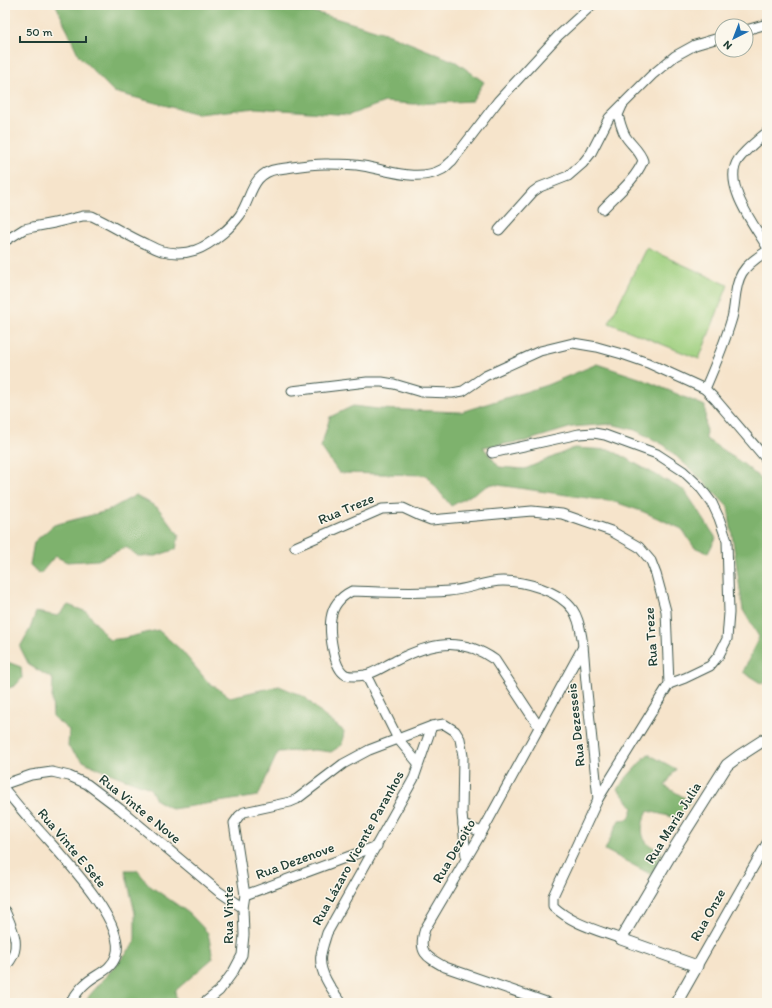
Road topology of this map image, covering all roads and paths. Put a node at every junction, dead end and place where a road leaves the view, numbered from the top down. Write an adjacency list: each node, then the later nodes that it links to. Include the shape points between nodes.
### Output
1 (592, 5): 9 (street, via 558,36 498,101 443,169 412,175 362,166 328,164 275,170 255,183 246,205 228,228 210,244 190,252 162,251 92,216 33,226)
2 (767, 24): 3 (street)
3 (754, 28)
4 (714, 39): 5 (street, via 694,45 675,56)
5 (622, 105): 7 (street, via 618,115 622,127 643,161 629,182); 8 (street, via 609,118 583,163 568,176 532,192)
6 (767, 132): 10 (street, via 738,160 733,182 738,197)
7 (603, 209)
8 (499, 230)
9 (5, 241)
10 (767, 247)
11 (767, 251): 12 (street, via 742,272 733,316)
12 (705, 389): 13 (street, via 648,363 597,347 573,343 540,351 485,376 463,391 452,393 421,392 382,382); 15 (street)
13 (292, 391)
14 (492, 453): 19 (street, via 594,433 656,454 683,471 700,487 712,503 727,541 727,639 710,666)
15 (767, 460)
16 (295, 547): 19 (street, Rua Treze, via 382,509 403,508 431,520 532,511 562,514 610,531 639,547 651,561 666,611)
17 (583, 647): 18 (street, Rua Dezesseis, via 574,611 556,595 528,584 503,581 440,592 352,591 335,605 330,635 342,672 351,676); 21 (street, Rua Dezoito); 27 (street, Rua Dezesseis)
18 (366, 675): 21 (street, via 409,654 443,644 459,644 486,654 500,665); 23 (street)
19 (669, 684): 27 (street, Rua Treze)
20 (432, 726): 23 (street, Rua Vinte); 24 (street, Rua Lázaro Vicente Paranhos); 28 (street, via 444,724 455,731 460,739 463,756)
21 (539, 727): 29 (street, Rua Dezoito)
22 (767, 738): 36 (street, Rua Maria Julia, via 727,765)
23 (398, 739): 24 (street); 33 (street, Rua Vinte, via 353,758 297,799 244,812 239,816 234,823)
24 (418, 763): 31 (street, Rua Lázaro Vicente Paranhos, via 414,778)
25 (5, 784): 34 (street, Rua Vinte e Nove, via 31,775 52,772 87,784 218,891)
26 (5, 790): 39 (street, Rua Vinte E Sete, via 84,882 116,935 118,948 112,964 86,983)
27 (598, 799): 36 (street, Rua Treze, via 553,896 553,906 570,919)
28 (463, 825): 29 (street); 32 (street)
29 (482, 832): 32 (street, Rua Dezoito)
30 (767, 843): 37 (street, Rua Onze)
31 (377, 846): 33 (street, Rua Dezenove); 41 (street, Rua Lázaro Vicente Paranhos, via 327,933 321,956 329,986)
32 (466, 858): 42 (street, Rua Dezoito, via 425,929 422,943 424,953 445,967)
33 (245, 895): 34 (street, Rua Vinte)
34 (243, 908): 40 (street, Rua Vinte, via 242,955 218,991)
35 (5, 911): 38 (street, via 12,927 16,948)
36 (621, 939): 37 (street, Rua Treze)
37 (697, 966): 43 (street, Rua Onze)
38 (5, 967)
39 (70, 1003)
40 (204, 1003)
41 (342, 1003)
42 (549, 1003)
43 (676, 1003)

